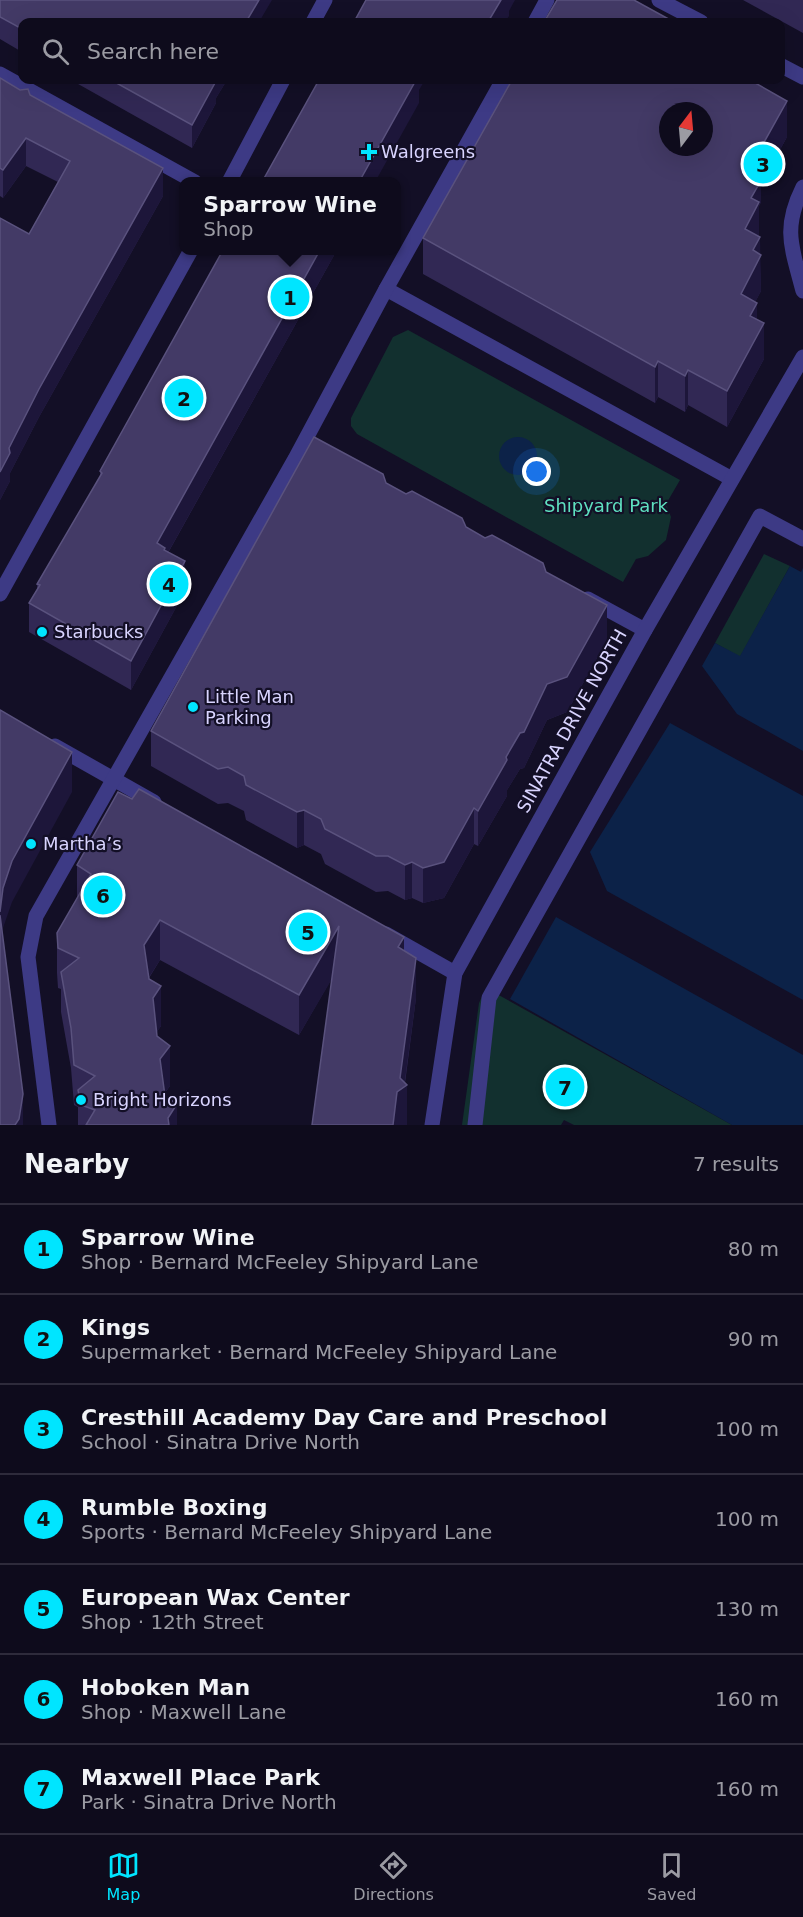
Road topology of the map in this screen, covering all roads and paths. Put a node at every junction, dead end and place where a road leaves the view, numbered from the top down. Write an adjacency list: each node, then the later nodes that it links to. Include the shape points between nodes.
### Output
1 (325, 0): 4 (street)
2 (547, 0): 5 (street)
3 (659, 0): 6 (street)
4 (316, 18)
5 (537, 18)
6 (693, 18)
7 (785, 68): 9 (street)
8 (0, 74): 11 (street)
9 (803, 77)
10 (18, 84): 14 (street)
11 (18, 84)
12 (281, 84): 15 (street)
13 (501, 84): 18 (street)
14 (186, 177)
15 (233, 177)
16 (803, 187): 19 (street, via 790,224)
17 (188, 255): 24 (street)
18 (386, 288): 21 (street); 27 (street, via 309,446)
19 (803, 291)
20 (803, 357): 21 (street, SINATRA DRIVE NORTH)
21 (732, 479): 25 (street, SINATRA DRIVE NORTH)
22 (803, 539): 33 (street, via 760,516 489,998)
23 (572, 590): 25 (street)
24 (0, 594)
25 (645, 630): 30 (street, SINATRA DRIVE NORTH)
26 (41, 738): 27 (street)
27 (113, 779): 28 (street); 31 (street, via 36,916 28,957)
28 (166, 809)
29 (371, 926): 30 (street)
30 (455, 974): 32 (street, SINATRA DRIVE NORTH)
31 (50, 1125)
32 (432, 1125)
33 (475, 1125)

